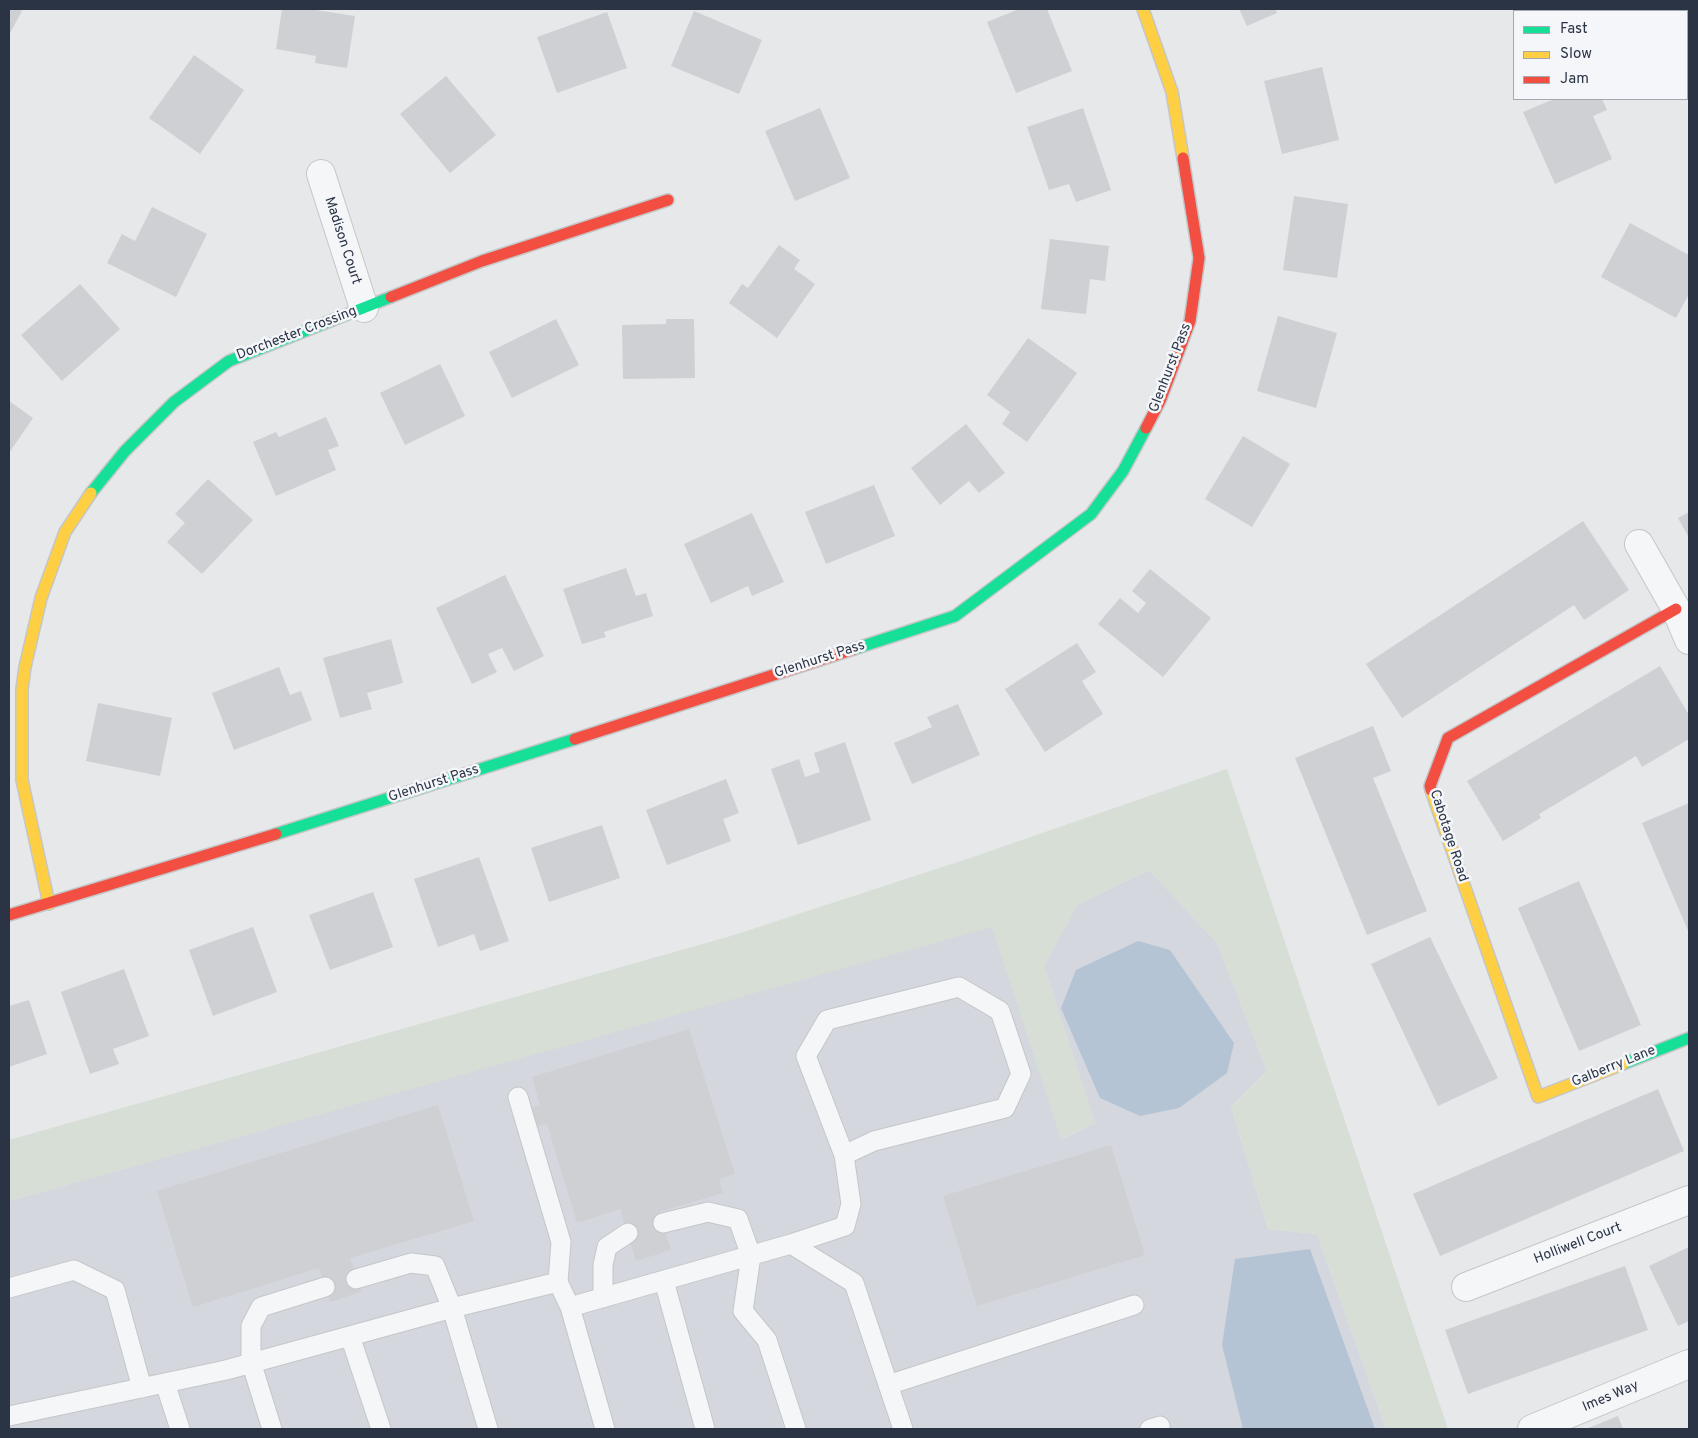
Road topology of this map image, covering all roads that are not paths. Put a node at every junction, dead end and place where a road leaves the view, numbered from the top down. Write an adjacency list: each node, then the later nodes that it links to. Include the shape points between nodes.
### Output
1 (1143, 9): 8 (street, Glenhurst Pass, via 1172,92 1199,258 1190,321 1160,401 1123,471 1091,514 955,616 422,789)
2 (321, 174): 4 (street, Madison Court)
3 (668, 200): 4 (street, Dorchester Crossing, via 482,261)
4 (364, 308): 8 (street, Dorchester Crossing, via 229,361 174,402 125,451 65,532 41,598 22,689 22,780)
5 (1639, 544): 6 (street)
6 (1676, 609): 7 (street); 12 (street, Cabotage Road, via 1448,738 1430,786)
7 (1689, 640)
8 (49, 904): 9 (street, Glenhurst Pass)
9 (9, 915)
10 (1688, 1042): 12 (street, Galberry Lane)
11 (518, 1097): 21 (lane, via 562,1242)
12 (1538, 1097)
13 (844, 1155): 13 (lane, via 806,1056 827,1020 959,987 1000,1011 1021,1074 1005,1108 874,1141); 17 (lane, via 851,1204 845,1226)
14 (1689, 1200): 23 (street, Holliwell Court)
15 (663, 1223): 18 (lane, via 708,1212 738,1219)
16 (628, 1233): 25 (lane, via 607,1248 603,1265)
17 (791, 1244): 18 (lane); 33 (lane, via 854,1283)
18 (751, 1256): 20 (lane); 42 (lane, via 743,1311 767,1340)
19 (356, 1279): 28 (lane, via 411,1263 435,1266)
20 (664, 1281): 25 (lane); 41 (lane)
21 (558, 1282): 27 (lane); 28 (lane)
22 (325, 1287): 30 (lane, via 261,1307 251,1326)
23 (1466, 1287)
24 (9, 1288): 34 (lane, via 74,1270 115,1290)
25 (603, 1298): 27 (lane)
26 (1134, 1305): 33 (lane)
27 (570, 1307): 40 (lane)
28 (452, 1308): 29 (lane); 39 (lane)
29 (350, 1336): 30 (lane); 38 (lane)
30 (251, 1362): 32 (lane); 37 (lane)
31 (1689, 1364): 44 (street, Imes Way)
32 (165, 1383): 34 (lane); 36 (lane)
33 (888, 1385): 43 (lane)
34 (142, 1388): 35 (lane)
35 (9, 1416)
36 (180, 1429)
37 (272, 1429)
38 (381, 1429)
39 (488, 1429)
40 (605, 1429)
41 (705, 1429)
42 (796, 1429)
43 (903, 1429)
44 (1532, 1429)

